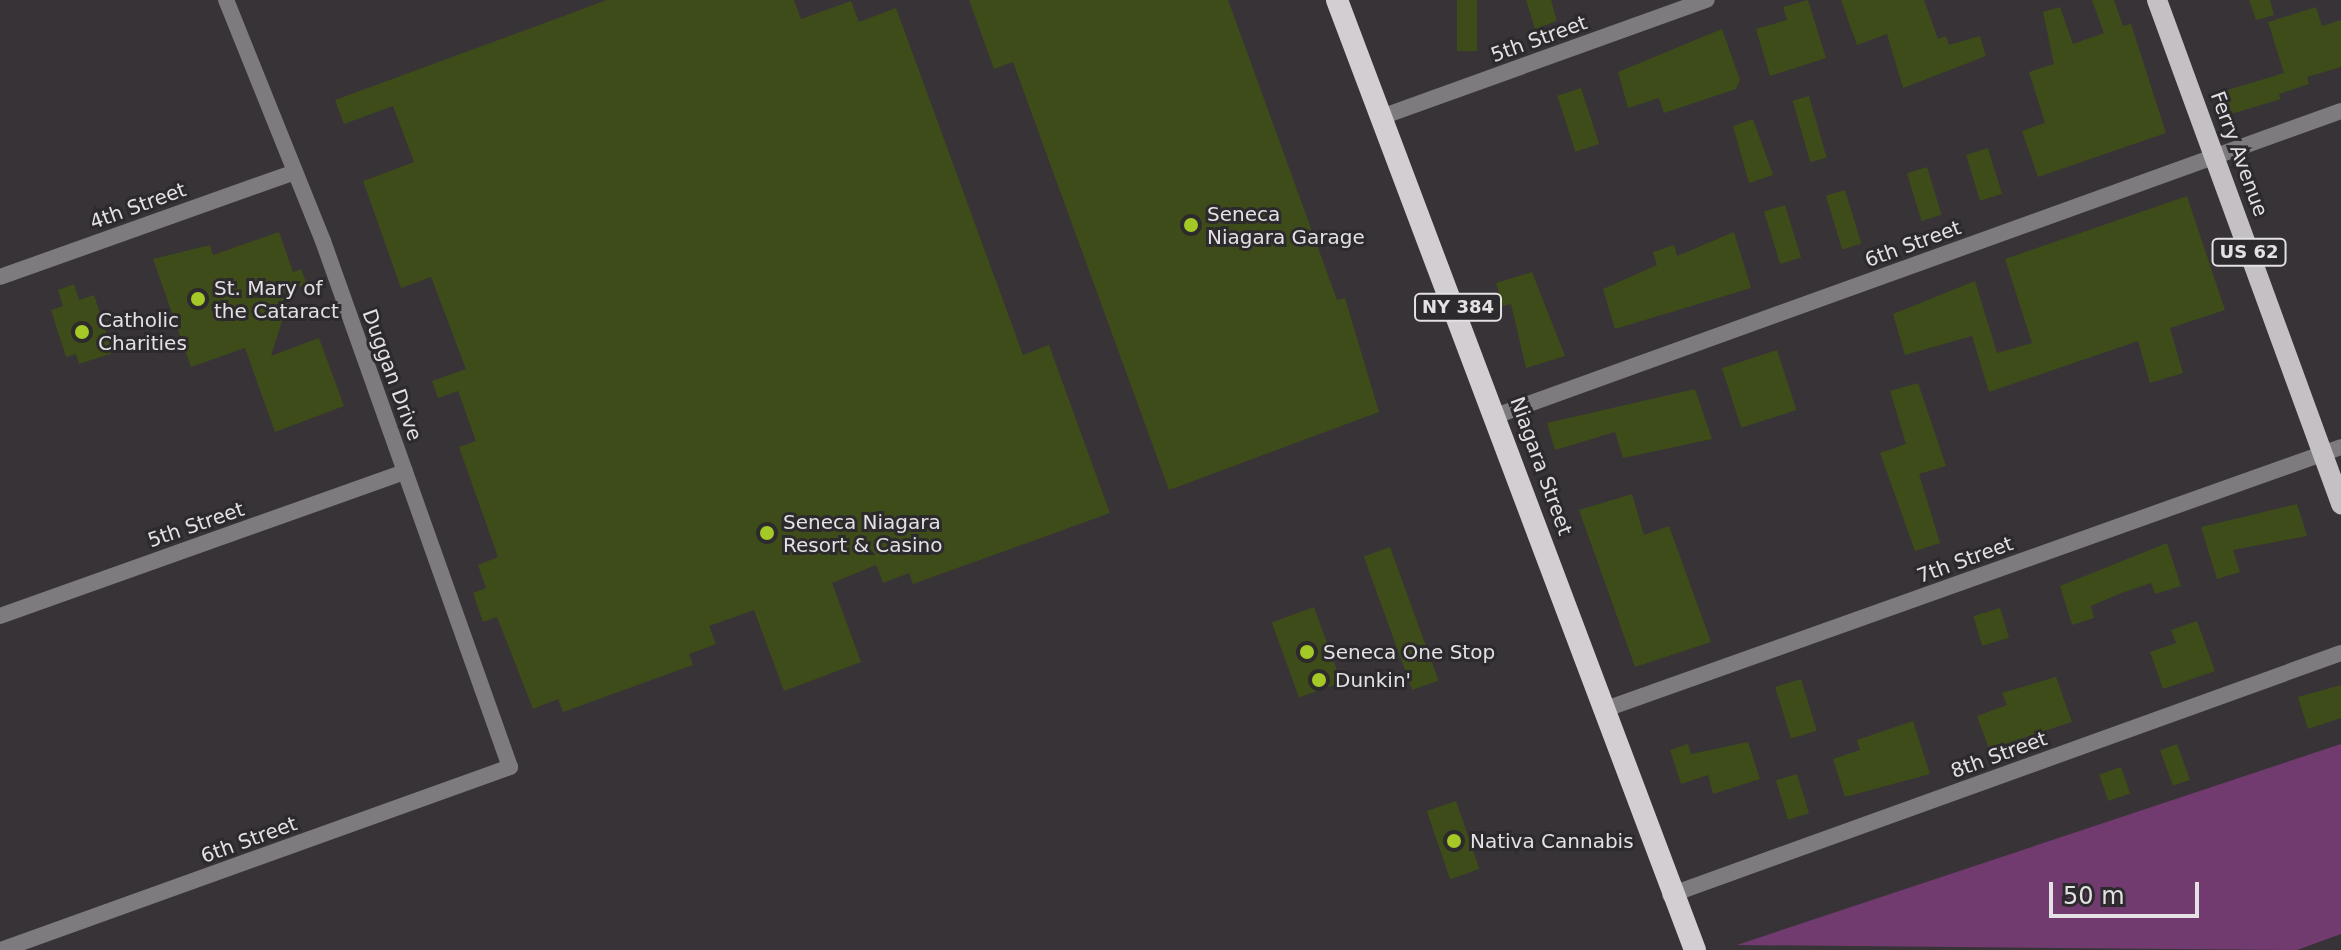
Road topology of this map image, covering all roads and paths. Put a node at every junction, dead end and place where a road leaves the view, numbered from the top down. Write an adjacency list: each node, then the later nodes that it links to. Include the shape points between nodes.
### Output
1 (226, 0): 8 (street, Duggan Drive)
2 (1337, 0): 6 (highway, Niagara Street / NY 384)
3 (1707, 0): 6 (street, 5th Street)
4 (2157, 0): 7 (main road, Ferry Avenue / US 62)
5 (2341, 111): 7 (street, 6th Street)
6 (1384, 116): 10 (highway, Niagara Street / NY 384)
7 (2214, 157): 10 (street, 6th Street); 11 (main road, Ferry Avenue / US 62)
8 (290, 174): 9 (street, 4th Street); 12 (street, Duggan Drive, via 323,241)
9 (0, 277)
10 (1498, 415): 16 (highway, Niagara Street / NY 384)
11 (2332, 450): 13 (main road, Ferry Avenue / US 62); 16 (street, 7th Street)
12 (405, 472): 14 (street, 5th Street); 17 (street, Duggan Drive)
13 (2341, 504)
14 (0, 616)
15 (2341, 653): 18 (street, 8th Street)
16 (1603, 710): 18 (highway, Niagara Street / NY 384)
17 (510, 767): 19 (street, 6th Street)
18 (1670, 895): 20 (highway, Niagara Street / NY 384)
19 (1, 950)
20 (1695, 950)

